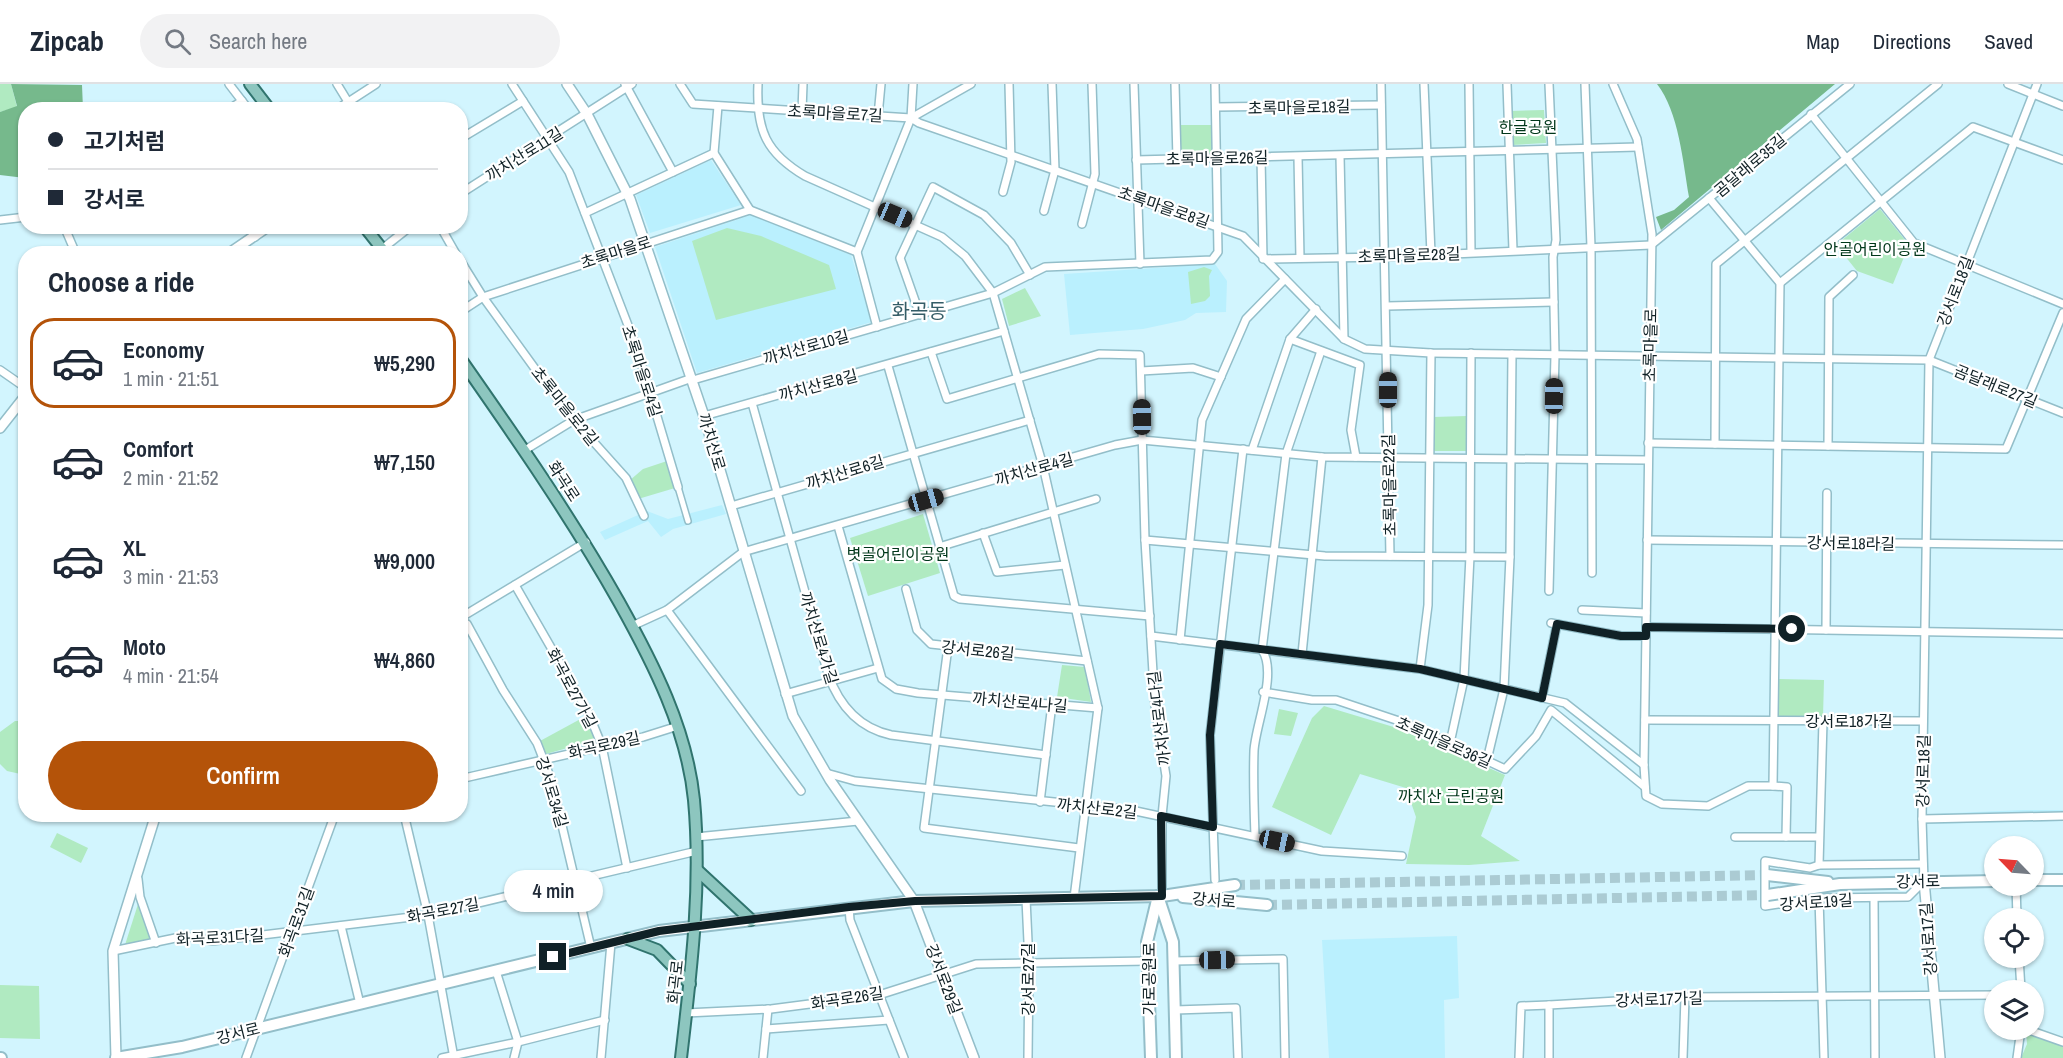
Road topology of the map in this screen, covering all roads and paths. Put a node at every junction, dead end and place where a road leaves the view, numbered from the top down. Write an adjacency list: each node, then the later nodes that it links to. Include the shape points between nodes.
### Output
1 (228, 84): 32 (street)
2 (250, 84): 34 (main road)
3 (337, 84): 35 (street)
4 (376, 84): 35 (street)
5 (512, 84): 33 (street, 초록마을로4길)
6 (567, 84): 42 (street, 까치산로)
7 (680, 84): 37 (street, 초록마을로7길, via 693,104)
8 (758, 84): 40 (street)
9 (803, 84): 41 (street)
10 (881, 84): 44 (street)
11 (914, 84): 45 (street)
12 (971, 84): 45 (street)
13 (1009, 84): 57 (street)
14 (1052, 84): 66 (street)
15 (1092, 84): 68 (street)
16 (1134, 84): 64 (street)
17 (1175, 84): 63 (street)
18 (1215, 84): 39 (street)
19 (1381, 84): 36 (street, 초록마을로22길)
20 (1424, 84): 55 (street)
21 (1469, 84): 53 (street)
22 (1507, 84): 52 (street)
23 (1549, 84): 51 (street)
24 (1585, 84): 49 (street)
25 (1613, 84): 50 (street, 초록마을로)
26 (1850, 84): 43 (street, 곰달래로35길)
27 (1938, 84): 61 (street)
28 (2008, 84): 31 (street)
29 (2037, 84): 31 (street, 강서로18길)
30 (628, 85): 42 (street, 까치산로11길); 67 (street)
31 (2033, 94): 38 (street); 48 (street, 강서로18길)
32 (242, 101)
33 (523, 101): 46 (street); 47 (street, 초록마을로4길)
34 (264, 102)
35 (348, 102)
36 (1382, 105): 39 (street, 초록마을로18길); 56 (street, 초록마을로22길)
37 (718, 106): 40 (street, 초록마을로7길); 54 (street)
38 (2063, 106)
39 (1216, 107): 62 (street)
40 (759, 109): 41 (street, 초록마을로7길); 75 (street, via 764,136 785,164)
41 (802, 111): 44 (street, 초록마을로7길)
42 (587, 114): 47 (street, 까치산로11길); 71 (street, 까치산로)
43 (1811, 114): 61 (street); 73 (street, 곰달래로35길)
44 (878, 116): 45 (street, 초록마을로7길)
45 (911, 118): 57 (street, 초록마을로8길); 75 (street)
46 (468, 134)
47 (548, 139): 69 (street, 까치산로11길); 78 (street, 초록마을로4길, via 569,172)
48 (2014, 141): 65 (street); 74 (street, via 1973,127); 107 (street, 강서로18길)
49 (1588, 147): 50 (street, 초록마을로26길); 51 (street, 초록마을로26길); 95 (street)
50 (1638, 147): 91 (street, 초록마을로, via 1650,212)
51 (1551, 148): 52 (street, 초록마을로26길); 96 (street)
52 (1510, 150): 53 (street, 초록마을로26길); 97 (street)
53 (1469, 151): 55 (street, 초록마을로26길); 99 (street)
54 (714, 153): 67 (street); 76 (street)
55 (1426, 153): 56 (street, 초록마을로26길); 100 (street)
56 (1383, 154): 58 (street, 초록마을로26길); 103 (street, 초록마을로22길)
57 (1011, 155): 66 (street, 초록마을로8길); 70 (street)
58 (1340, 156): 60 (street, 초록마을로26길); 102 (street)
59 (1261, 157): 60 (street, 초록마을로26길); 62 (street, 초록마을로26길); 105 (street)
60 (1298, 157): 104 (street)
61 (1846, 157): 74 (street); 89 (street)
62 (1217, 158): 63 (street, 초록마을로26길); 83 (street)
63 (1177, 159): 64 (street, 초록마을로26길)
64 (1136, 160): 72 (street)
65 (2063, 160)
66 (1055, 170): 68 (street, 초록마을로8길); 77 (street)
67 (673, 172): 71 (street)
68 (1093, 183): 72 (street, 초록마을로8길); 82 (street)
69 (468, 189)
70 (1003, 192)
71 (627, 193): 78 (street); 90 (street, 까치산로)
72 (1138, 198): 83 (street, 초록마을로8길); 106 (street)
73 (1709, 198): 89 (street); 91 (street, 곰달래로35길)
74 (1882, 201): 107 (street, via 1914,243); 112 (street)
75 (876, 207): 81 (street); 98 (street)
76 (750, 210): 90 (street, 초록마을로); 98 (street)
77 (1044, 211)
78 (585, 213): 101 (street, 초록마을로4길)
79 (18, 218): 80 (street)
80 (0, 220)
81 (915, 224): 109 (street, via 933,187 984,215 1011,243); 113 (street, via 942,237 965,256); 121 (street, via 900,258)
82 (1082, 224)
83 (1218, 226): 105 (street, 초록마을로8길, via 1243,236); 106 (street, 까치산로10길, via 1218,252 1212,260)
84 (253, 234): 88 (street)
85 (259, 234): 88 (street)
86 (370, 234): 93 (main road)
87 (402, 234): 94 (street)
88 (255, 237): 92 (street)
89 (1743, 239): 112 (street); 135 (street, via 1716,264)
90 (645, 242): 101 (street, 초록마을로); 145 (street, 까치산로)
91 (1651, 245): 95 (street, 초록마을로28길); 134 (street, 초록마을로)
92 (241, 246)
93 (380, 246)
94 (389, 246)
95 (1591, 247): 96 (street, 초록마을로28길); 133 (street)
96 (1554, 248): 97 (street, 초록마을로28길); 115 (street)
97 (1514, 250): 99 (street, 초록마을로28길)
98 (857, 252): 122 (street)
99 (1471, 252): 100 (street, 초록마을로28길)
100 (1431, 254): 103 (street, 초록마을로28길)
101 (601, 257): 114 (street, 초록마을로); 147 (street, 초록마을로4길)
102 (1344, 257): 103 (street, 초록마을로28길); 104 (street, 초록마을로28길); 125 (street)
103 (1385, 257): 117 (street, 초록마을로22길)
104 (1300, 258): 105 (street, 초록마을로28길)
105 (1263, 259): 111 (street, 초록마을로8길)
106 (1140, 264): 109 (street, 까치산로10길, via 1045,267)
107 (1966, 265): 116 (street); 138 (street, 강서로18길)
108 (468, 273): 114 (street)
109 (1030, 275): 113 (street, 까치산로10길)
110 (1853, 275): 137 (street, via 1829,297)
111 (1285, 279): 119 (street, 초록마을로8길); 143 (street, via 1246,320)
112 (1780, 283): 136 (street)
113 (993, 293): 121 (street, 까치산로10길); 123 (street)
114 (483, 297): 118 (street, 초록마을로); 153 (street, 초록마을로2길)
115 (1554, 302): 117 (street); 132 (street)
116 (2063, 304)
117 (1387, 306): 128 (street, 초록마을로22길)
118 (468, 307)
119 (1316, 309): 124 (street); 125 (street, 초록마을로8길)
120 (2063, 313): 148 (street)
121 (920, 315): 122 (street, 까치산로10길)
122 (877, 327): 145 (street, 까치산로10길)
123 (1004, 331): 126 (street, 까치산로8길); 144 (street)
124 (1290, 339): 127 (street); 165 (street)
125 (1344, 339): 128 (street, 초록마을로8길, via 1365,349)
126 (931, 351): 139 (street, 까치산로8길); 144 (street, via 947,399)
127 (1321, 351): 167 (street); 169 (street, via 1360,365 1351,430)
128 (1388, 351): 129 (street, 초록마을로8길); 170 (street, 초록마을로22길)
129 (1431, 353): 130 (street, 초록마을로8길); 171 (street)
130 (1471, 353): 131 (street, 초록마을로8길); 172 (street)
131 (1512, 354): 132 (street, 초록마을로8길); 173 (street)
132 (1555, 355): 133 (street, 초록마을로8길); 174 (street)
133 (1592, 355): 134 (street, 초록마을로8길); 175 (street)
134 (1650, 356): 135 (street, 초록마을로8길); 157 (street, 초록마을로)
135 (1714, 357): 136 (street, 초록마을로8길); 158 (street)
136 (1779, 358): 137 (street, 초록마을로8길); 160 (street)
137 (1829, 358): 138 (street, 초록마을로8길); 161 (street)
138 (1929, 360): 148 (street, 곰달래로27길); 162 (street, 강서로18길)
139 (888, 366): 149 (street, 까치산로8길); 166 (street)
140 (468, 369): 164 (main road, 화곡로)
141 (0, 370): 146 (street)
142 (1141, 371): 143 (street, via 1193,368); 144 (street, via 1140,355 1099,354); 156 (street)
143 (1221, 377): 159 (street, via 1202,420)
144 (1017, 378): 154 (street)
145 (692, 379): 147 (street, 까치산로10길); 152 (street, 까치산로)
146 (18, 382)
147 (650, 392): 153 (street, 까치산로10길); 178 (street, 초록마을로4길)
148 (2028, 399): 151 (street, 곰달래로27길); 162 (street, via 2006,448)
149 (752, 403): 152 (street, 까치산로8길); 179 (street)
150 (18, 405): 155 (street)
151 (2063, 413)
152 (704, 416): 183 (street, 까치산로)
153 (574, 420): 164 (street, 까치산로10길); 185 (street, 초록마을로2길, via 626,478)
154 (1030, 420): 166 (street, 까치산로6길); 177 (street)
155 (0, 428)
156 (1142, 440): 159 (street, 까치산로4길); 177 (street, 까치산로4길); 190 (street, 까치산로4다길)
157 (1648, 443): 158 (street); 176 (street, 초록마을로)
158 (1715, 444): 160 (street)
159 (1200, 445): 163 (street, 까치산로4길); 195 (street)
160 (1778, 445): 161 (street); 193 (street)
161 (1828, 446): 162 (street)
162 (1927, 447): 196 (street, 강서로18길)
163 (1243, 449): 165 (street, 까치산로4길); 199 (street)
164 (525, 450): 192 (main road, 화곡로)
165 (1252, 450): 167 (street, 까치산로4길)
166 (912, 452): 179 (street, 까치산로6길); 182 (street)
167 (1286, 454): 168 (street, 까치산로4길); 200 (street)
168 (1322, 457): 169 (street, 까치산로4길); 202 (street)
169 (1356, 457): 170 (street, 까치산로4길)
170 (1389, 457): 171 (street, 까치산로4길); 203 (street, 초록마을로22길)
171 (1430, 457): 172 (street, 까치산로4길); 204 (street)
172 (1471, 457): 173 (street, 까치산로4길); 205 (street)
173 (1511, 458): 174 (street, 까치산로4길); 206 (street)
174 (1552, 458): 175 (street, 까치산로4길); 211 (street)
175 (1592, 459): 176 (street, 까치산로4길); 208 (street)
176 (1648, 460): 191 (street, 초록마을로)
177 (1043, 466): 182 (street, 까치산로4길); 184 (street)
178 (678, 487): 186 (street)
179 (777, 493): 183 (street, 까치산로6길); 189 (street)
180 (1827, 493): 194 (street)
181 (1096, 499): 184 (street)
182 (926, 500): 187 (street, 까치산로4길); 198 (street)
183 (731, 506): 201 (street, 까치산로)
184 (1053, 512): 188 (street); 207 (street)
185 (644, 516)
186 (688, 521)
187 (838, 526): 189 (street, 까치산로4길); 233 (street, 까치산로4나길)
188 (983, 533): 198 (street); 207 (street, via 997,572)
189 (790, 539): 201 (street, 까치산로4길); 236 (street, 까치산로4가길)
190 (1145, 540): 195 (street); 217 (street, 까치산로4다길)
191 (1647, 540): 193 (street, 강서로18라길); 216 (street, 초록마을로)
192 (586, 542): 209 (street); 219 (main road, 화곡로)
193 (1776, 542): 194 (street, 강서로18라길); 221 (street)
194 (1827, 543): 196 (street, 강서로18라길); 222 (street)
195 (1190, 544): 199 (street); 227 (street)
196 (1926, 544): 197 (street); 223 (street, 강서로18길)
197 (2063, 544)
198 (939, 547): 214 (street, via 954,596 960,599)
199 (1230, 548): 200 (street); 228 (street)
200 (1273, 551): 202 (street); 230 (street)
201 (743, 552): 212 (street); 239 (street, 까치산로)
202 (1314, 555): 203 (street); 231 (street)
203 (1390, 556): 204 (street)
204 (1429, 556): 205 (street); 234 (street)
205 (1470, 556): 206 (street); 235 (street)
206 (1510, 557): 237 (street)
207 (1065, 565): 214 (street)
208 (1592, 573)
209 (515, 585): 215 (street); 253 (street, 화곡로27가길, via 588,712)
210 (906, 589): 229 (street, 강서로26길, via 923,639)
211 (1549, 591)
212 (667, 610): 219 (street); 263 (street)
213 (1582, 610): 216 (street)
214 (1076, 611): 217 (street); 232 (street)
215 (468, 613)
216 (1646, 613): 220 (street, 초록마을로)
217 (1150, 616): 225 (street, 까치산로4다길)
218 (468, 626): 255 (street, 강서로34길)
219 (632, 626): 250 (main road, 화곡로, via 653,664)
220 (1646, 627): 221 (street); 226 (street, 초록마을로)
221 (1775, 629): 222 (street); 247 (street)
222 (1826, 630): 223 (street)
223 (1925, 631): 224 (street); 249 (street, 강서로18길)
224 (2063, 634)
225 (1151, 636): 227 (street); 266 (street, 까치산로4다길, via 1155,706 1166,776)
226 (1646, 636): 241 (street, via 1621,636 1554,624); 246 (street, 초록마을로)
227 (1180, 640): 228 (street)
228 (1220, 644): 230 (street); 273 (street, via 1210,735)
229 (948, 647): 232 (street, 강서로26길); 240 (street)
230 (1262, 650): 231 (street); 238 (street, via 1266,656)
231 (1302, 654): 234 (street)
232 (1087, 661): 244 (street)
233 (878, 668): 236 (street); 240 (street, 까치산로4나길, via 882,679 896,689)
234 (1420, 669): 235 (street)
235 (1464, 679): 237 (street); 252 (street)
236 (831, 682): 239 (street); 251 (street, 까치산로4가길, via 852,716 874,732)
237 (1504, 689): 241 (street); 256 (street)
238 (1263, 692): 252 (street, 초록마을로36길, via 1336,700); 274 (street, via 1254,748)
239 (785, 694): 258 (street, 까치산로, via 793,716)
240 (942, 695): 243 (street, 까치산로4나길); 251 (street)
241 (1542, 698): 242 (street)
242 (1554, 701): 245 (street); 257 (street, via 1575,710)
243 (1052, 704): 244 (street, 까치산로4나길); 254 (street, 까치산로2길)
244 (1098, 708): 265 (street)
245 (1551, 710): 256 (street, 초록마을로36길, via 1536,736 1505,769); 261 (street)
246 (1645, 720): 247 (street, 강서로18가길); 257 (street, 초록마을로)
247 (1774, 720): 248 (street, 강서로18가길); 260 (street)
248 (1823, 721): 249 (street, 강서로18가길); 278 (street)
249 (1923, 721): 268 (street, 강서로18길)
250 (678, 726): 253 (street, 화곡로29길); 275 (main road, 화곡로, via 694,798)
251 (936, 740): 254 (street, 까치산로4가길); 262 (street)
252 (1450, 743): 256 (street, 초록마을로36길)
253 (602, 746): 255 (street, 화곡로29길); 284 (street, 화곡로27가길)
254 (1046, 755): 264 (street, 까치산로2길)
255 (543, 759): 259 (street, 화곡로29길); 289 (street, 강서로34길)
256 (1487, 760)
257 (1644, 765): 261 (street, 초록마을로)
258 (826, 773): 262 (street, 까치산로2길, via 855,781); 269 (street, 까치산로)
259 (468, 777)
260 (1773, 786): 261 (street, 초록마을로, via 1748,786 1708,806 1662,804 1646,796); 277 (street, via 1787,787)
261 (1645, 787)
262 (930, 789): 264 (street, 까치산로2길); 279 (street, via 924,828)
263 (801, 791)
264 (1040, 802): 265 (street, 까치산로2길)
265 (1084, 806): 266 (street, 까치산로2길); 279 (street)
266 (1161, 816): 273 (street, 까치산로2길); 297 (street, 까치산로4다길)
267 (2063, 816): 268 (street, 강서로18길)
268 (1922, 819): 282 (street, 강서로18길)
269 (858, 821): 275 (street); 302 (street, 까치산로)
270 (153, 822): 286 (street, 강서로)
271 (332, 822): 309 (street, 화곡로31길)
272 (406, 822): 305 (street)
273 (1213, 827): 274 (street, 까치산로2길); 288 (street)
274 (1255, 836): 281 (street, 까치산로2길, via 1322,851)
275 (696, 837): 280 (main road, 화곡로)
276 (1736, 837): 277 (street)
277 (1786, 837): 278 (street)
278 (1819, 837): 283 (street)
279 (1080, 848): 298 (street)
280 (696, 851): 284 (street, 화곡로27길); 285 (main road, 화곡로)
281 (1402, 856)
282 (1923, 864): 283 (street); 292 (street, 강서로18길)
283 (1819, 865): 299 (street, 강서로19길, via 1810,868 1765,861 1765,906)
284 (627, 868): 289 (street, 화곡로27길)
285 (697, 870): 306 (main road); 308 (main road, 화곡로)
286 (138, 871): 311 (street, via 140,897); 314 (street, 강서로)
287 (1767, 875): 294 (main road, 강서로)
288 (1215, 879)
289 (576, 880): 305 (street, 화곡로27길); 313 (street, 강서로34길)
290 (2044, 880): 291 (main road)
291 (2063, 880)
292 (1924, 881): 293 (main road, 강서로); 294 (main road, 강서로); 300 (street, 강서로19길, via 1908,897); 327 (street, 강서로17길)
293 (1984, 881)
294 (1840, 884): 296 (main road, 강서로)
295 (1235, 885): 297 (main road, 강서로)
296 (1768, 895)
297 (1160, 896): 298 (main road, 강서로); 303 (main road, 강서로); 315 (main road, 가로공원로, via 1147,942); 316 (main road, 가로공원로, via 1173,942)
298 (1074, 898): 301 (main road, 강서로)
299 (1819, 898): 300 (street, 강서로19길); 326 (street)
300 (1874, 898): 323 (street)
301 (1026, 899): 302 (main road, 강서로); 317 (street, 강서로27길)
302 (915, 901): 304 (main road, 강서로); 319 (street, 강서로29길)
303 (1267, 905)
304 (849, 907): 306 (main road, 강서로); 322 (street, via 850,920)
305 (428, 915): 307 (street, 화곡로27길); 320 (street)
306 (751, 920): 308 (main road, 강서로)
307 (341, 926): 309 (street, 화곡로27길); 328 (street)
308 (696, 927): 310 (main road, 강서로); 321 (main road, 화곡로)
309 (292, 933): 311 (street, 화곡로31다길, via 212,941 185,936); 335 (street, 화곡로31길)
310 (628, 939): 312 (main road, 강서로); 321 (main road, via 657,950)
311 (156, 943): 314 (street, 화곡로31다길)
312 (611, 943): 313 (main road, 강서로); 333 (street)
313 (591, 948): 318 (main road, 강서로)
314 (113, 951): 342 (street, 강서로)
315 (1148, 961): 317 (street, 화곡로26길); 352 (main road, 가로공원로)
316 (1173, 961): 331 (main road, 가로공원로); 355 (street, 가로공원로, via 1283,959)
317 (1029, 963): 319 (street, 화곡로26길, via 976,964); 351 (street, 강서로27길)
318 (496, 971): 320 (main road, 강서로); 339 (street)
319 (942, 973): 322 (street, 화곡로26길); 350 (street, 강서로29길)
320 (442, 984): 328 (main road, 강서로); 341 (street)
321 (690, 984): 332 (main road, 화곡로)
322 (879, 995): 330 (street, 화곡로26길); 334 (street)
323 (1875, 995): 326 (street, 강서로17가길); 327 (street, 강서로17가길); 360 (street)
324 (1984, 995): 327 (street, 강서로17길)
325 (1685, 997): 326 (street, 강서로17가길); 329 (street, 강서로17가길); 358 (street)
326 (1822, 997): 359 (street)
327 (1932, 997): 361 (street, 강서로17길)
328 (360, 1004): 335 (main road, 강서로)
329 (1549, 1005): 356 (street, 강서로17가길, via 1521,1006); 357 (street)
330 (768, 1009): 332 (street, 화곡로26길); 336 (street)
331 (1175, 1010): 353 (main road, 가로공원로); 354 (street, via 1236,1008)
332 (686, 1013): 347 (main road, 화곡로)
333 (605, 1020): 339 (street); 346 (street)
334 (889, 1020): 336 (street); 349 (street)
335 (257, 1029): 342 (main road, 강서로); 343 (street, 화곡로31길)
336 (765, 1029): 348 (street)
337 (2044, 1035): 340 (street)
338 (2019, 1040): 362 (street)
339 (518, 1042): 341 (street); 345 (street)
340 (2063, 1042)
341 (454, 1057): 344 (street)
342 (116, 1058)
343 (246, 1058)
344 (442, 1058)
345 (514, 1058)
346 (601, 1058)
347 (681, 1058)
348 (763, 1058)
349 (904, 1058)
350 (974, 1058)
351 (1028, 1058)
352 (1151, 1058)
353 (1176, 1058)
354 (1238, 1058)
355 (1286, 1058)
356 (1519, 1058)
357 (1549, 1058)
358 (1683, 1058)
359 (1824, 1058)
360 (1875, 1058)
361 (1940, 1058)
362 (2017, 1058)

